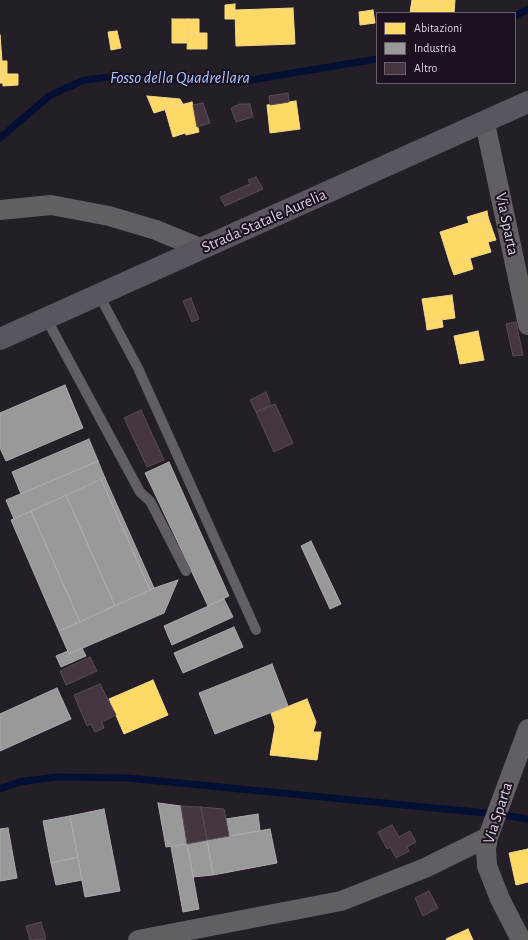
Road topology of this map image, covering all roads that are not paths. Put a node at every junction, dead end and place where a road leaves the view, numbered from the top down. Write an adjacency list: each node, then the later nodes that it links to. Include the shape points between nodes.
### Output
1 (528, 102): 2 (main road, Strada Statale Aurelia)
2 (485, 123): 4 (main road, Strada Statale Aurelia); 7 (street, Via Sparta)
3 (0, 210): 4 (street, via 51,206 109,216 156,230)
4 (202, 249): 5 (main road, Strada Statale Aurelia)
5 (98, 295): 6 (main road, Strada Statale Aurelia); 10 (lane, via 138,368)
6 (46, 318): 8 (main road, Strada Statale Aurelia); 9 (lane, via 140,492 150,501)
7 (528, 325)
8 (0, 339)
9 (186, 571)
10 (256, 630)
11 (528, 729): 12 (street, Via Sparta)
12 (488, 837): 13 (street, via 426,868 341,901); 14 (street, Via Sparta, via 487,866)
13 (138, 940)
14 (521, 940)

